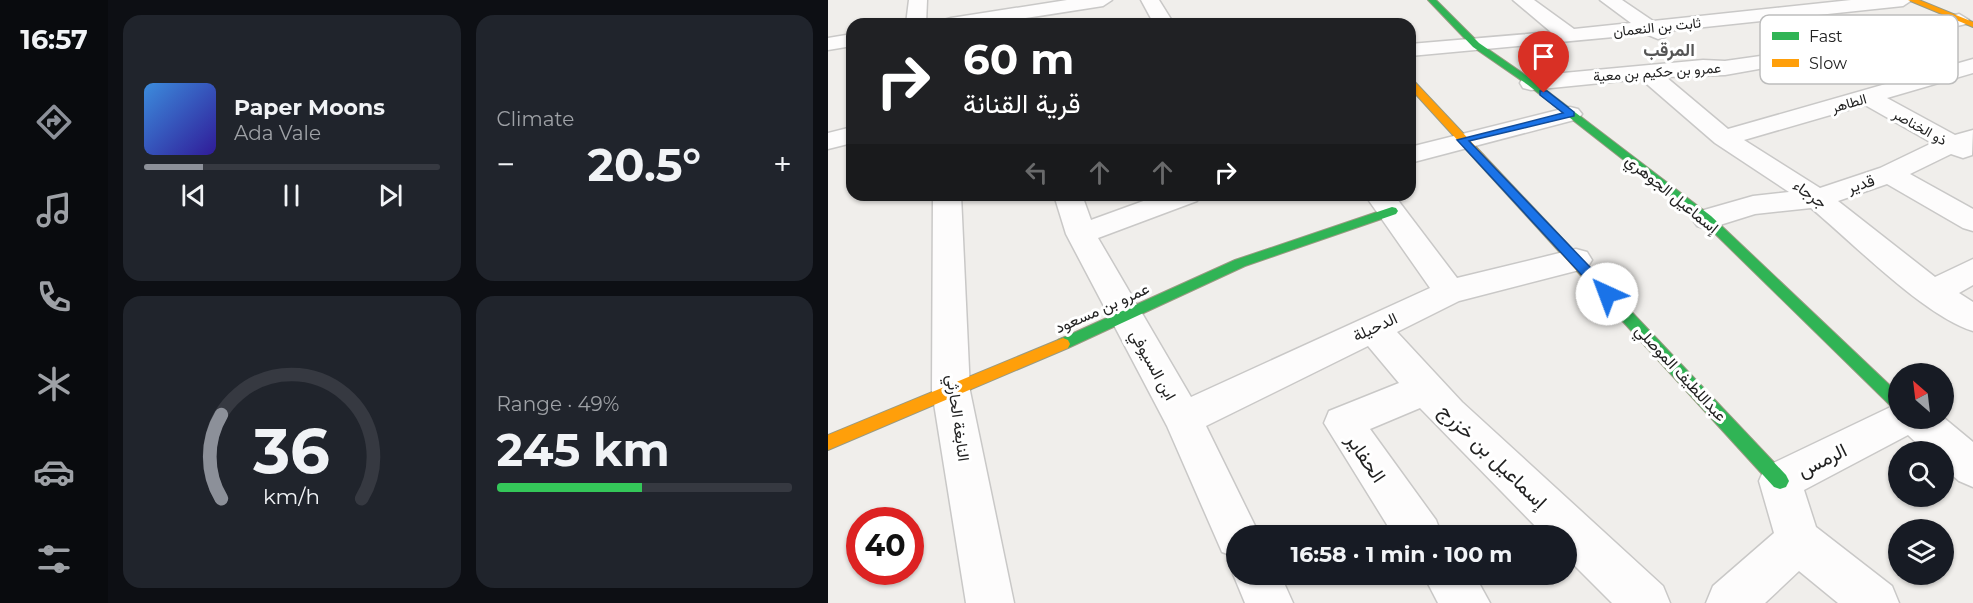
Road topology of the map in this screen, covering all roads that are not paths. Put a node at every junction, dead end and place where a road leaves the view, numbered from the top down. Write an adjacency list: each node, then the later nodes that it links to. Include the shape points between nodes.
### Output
1 (910, 0): 13 (street)
2 (1103, 0): 14 (street)
3 (1150, 0): 15 (street)
4 (1432, 0): 21 (street, إسماعيل الجوهري)
5 (1522, 0): 18 (street)
6 (1610, 0): 17 (street)
7 (1903, 0): 11 (street, ثابت بن النعمان)
8 (1912, 0): 12 (street)
9 (1701, 5): 16 (street)
10 (1760, 15): 16 (street, ثابت بن النعمان)
11 (1762, 15)
12 (1949, 15)
13 (914, 18)
14 (989, 18)
15 (1160, 18)
16 (1725, 19): 17 (street, ثابت بن النعمان)
17 (1651, 27): 18 (street, ثابت بن النعمان); 27 (street)
18 (1570, 36): 21 (street, ثابت بن النعمان)
19 (846, 41): 20 (street)
20 (828, 44)
21 (1476, 45): 22 (street, ثابت بن النعمان); 30 (street, إسماعيل الجوهري)
22 (1416, 50)
23 (828, 54): 24 (street)
24 (846, 55)
25 (1760, 62): 27 (street, عمرو بن حكيم بن معية)
26 (1973, 66): 28 (street, الطاهر)
27 (1703, 67): 29 (street, عمرو بن حكيم بن معية)
28 (1958, 70)
29 (1646, 72): 30 (street, عمرو بن حكيم بن معية); 36 (street, جرجاء)
30 (1531, 83): 34 (street, إسماعيل الجوهري)
31 (1912, 84): 33 (street, الطاهر)
32 (1416, 89): 37 (street, عبداللطيف الموصلي)
33 (1868, 97): 36 (street, الطاهر); 39 (street, ذو الخناصر)
34 (1570, 114): 37 (street); 47 (street, إسماعيل الجوهري)
35 (846, 136): 38 (street)
36 (1724, 138): 42 (street, جرجاء)
37 (1462, 140): 40 (street); 50 (street, عبداللطيف الموصلي)
38 (828, 141)
39 (1966, 146): 41 (street, قدير, via 1933,151)
40 (1416, 153)
41 (1890, 174): 42 (street, قدير); 48 (street)
42 (1817, 198): 47 (street, قدير, via 1753,205); 53 (street, جرجاء)
43 (947, 201): 58 (street, النابغة الحارثي)
44 (1070, 201): 49 (street, ابن السيوفي)
45 (1171, 201): 49 (street)
46 (1386, 203): 52 (street); 54 (street, عمرو بن مسعود, via 1240,263)
47 (1707, 219): 59 (street, إسماعيل الجوهري)
48 (1973, 222)
49 (1082, 234): 54 (street, ابن السيوفي)
50 (1576, 260): 52 (street, الدحيلة); 65 (street, عبداللطيف الموصلي)
51 (1973, 270): 53 (street)
52 (1450, 292): 56 (street, الدحيلة)
53 (1933, 293): 55 (street, جرجاء)
54 (1126, 317): 58 (street, عمرو بن مسعود); 60 (street, ابن السيوفي)
55 (1973, 318)
56 (1373, 328): 57 (street, إسماعيل بن خزرج); 60 (street, الدحيلة)
57 (1425, 389): 67 (street, الحفاير, via 1343,423); 74 (street, إسماعيل بن خزرج)
58 (951, 391): 63 (street, عمرو بن مسعود); 71 (street, النابغة الحارثي)
59 (1888, 393)
60 (1183, 419): 66 (street, ابن السيوفي)
61 (1888, 427): 65 (street, الرمس)
62 (1929, 429): 64 (street)
63 (828, 443)
64 (1973, 468)
65 (1780, 481): 68 (street, الرمس)
66 (1233, 525)
67 (1413, 525)
68 (1798, 541): 75 (street); 76 (street)
69 (1261, 585): 72 (street)
70 (1454, 585): 73 (street)
71 (990, 603)
72 (1269, 603)
73 (1466, 603)
74 (1646, 603)
75 (1730, 603)
76 (1875, 603)

